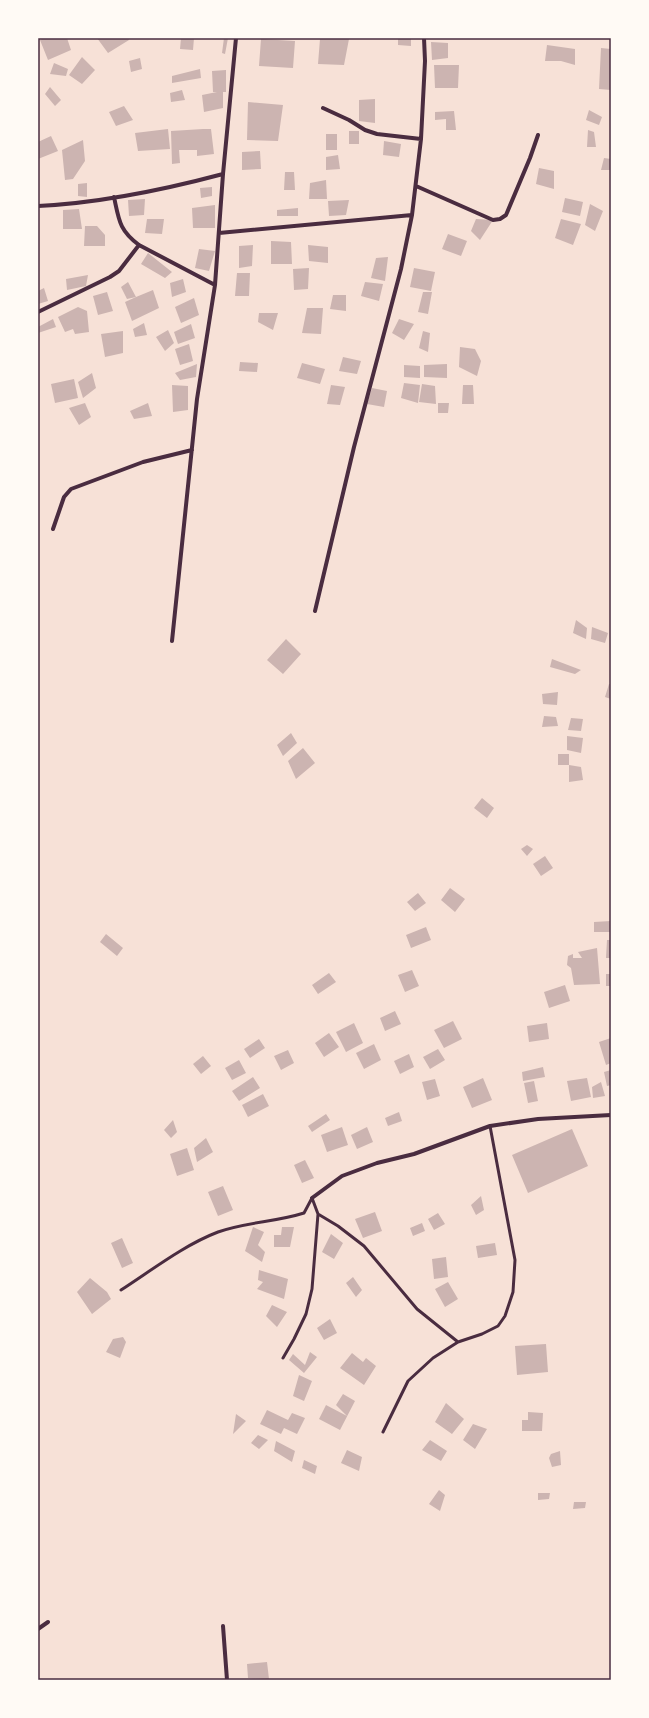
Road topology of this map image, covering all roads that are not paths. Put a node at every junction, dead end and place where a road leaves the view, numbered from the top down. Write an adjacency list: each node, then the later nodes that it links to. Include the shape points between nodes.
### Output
1 (236, 38): 6 (street)
2 (424, 38): 5 (street)
3 (322, 108): 5 (street, via 377,134)
4 (538, 135): 7 (street, via 506,215 500,220 493,220)
5 (421, 139): 7 (street)
6 (223, 174): 8 (street); 11 (street)
7 (416, 186): 10 (street)
8 (114, 197): 9 (street); 12 (street, via 121,226)
9 (38, 206)
10 (412, 215): 11 (street); 17 (street, via 342,504 333,530)
11 (219, 233): 13 (street)
12 (139, 245): 13 (street); 14 (street, via 119,271 110,278)
13 (215, 285): 15 (street, via 197,399)
14 (38, 312)
15 (192, 450): 16 (street, via 143,462 70,489 64,497); 18 (street)
16 (52, 529)
17 (316, 611)
18 (172, 641)
19 (611, 1115): 20 (street, via 538,1118)
20 (490, 1126): 21 (street, via 414,1154 377,1163 342,1176); 24 (lane, via 515,1260 513,1292 505,1316 498,1326)
21 (312, 1198): 22 (lane); 23 (lane, via 304,1213 245,1224 217,1233 185,1249)
22 (318, 1214): 24 (lane, via 364,1246 417,1309); 25 (lane, via 312,1289 306,1314)
23 (121, 1290)
24 (458, 1342): 26 (lane, via 433,1358 408,1381)
25 (283, 1358)
26 (383, 1432)
27 (48, 1622): 29 (street)
28 (223, 1626): 30 (street)
29 (38, 1629)
30 (227, 1680)

